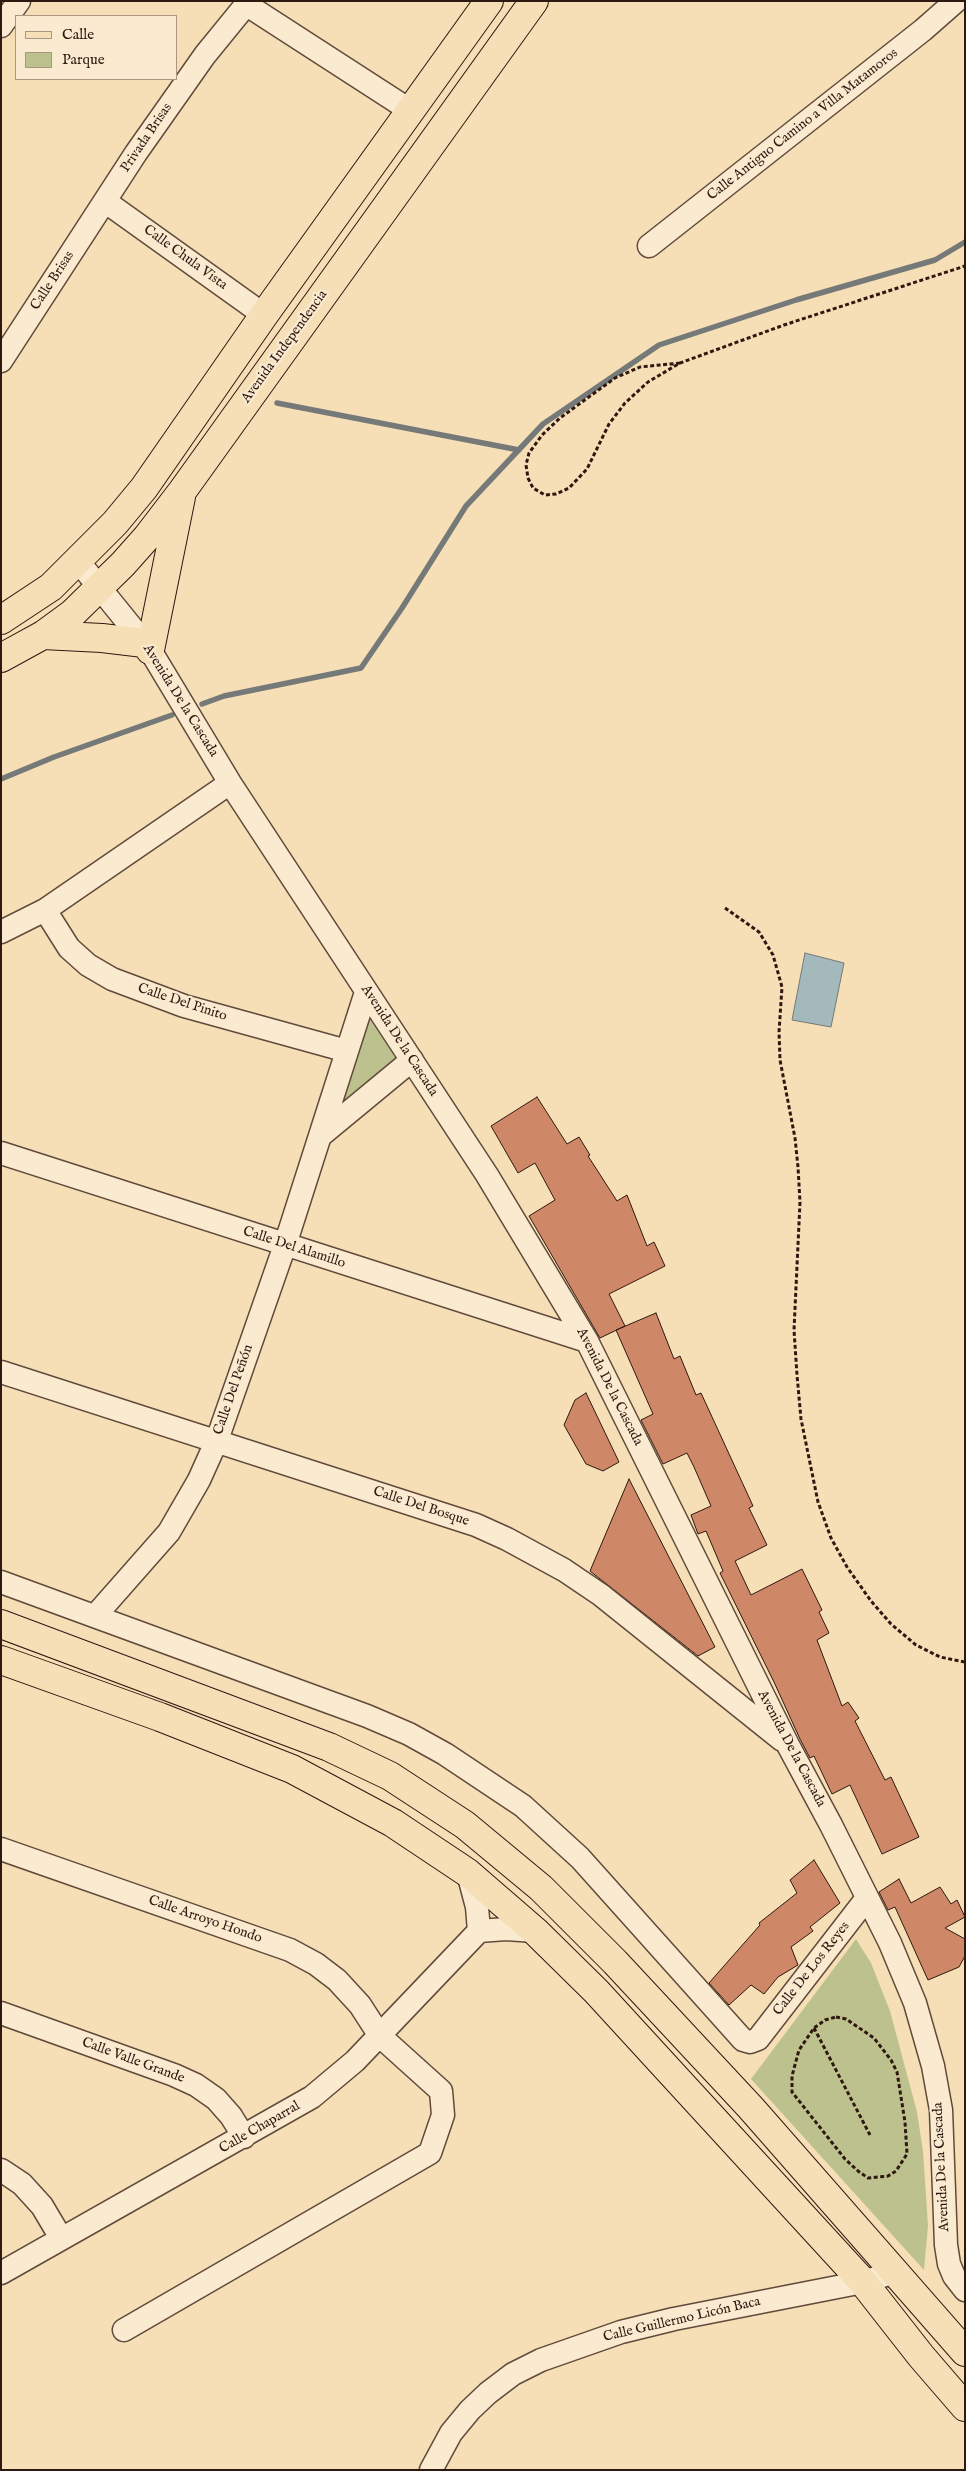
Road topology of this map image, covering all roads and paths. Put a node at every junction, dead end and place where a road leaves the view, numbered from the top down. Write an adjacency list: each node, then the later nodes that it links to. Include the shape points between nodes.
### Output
1 (19, 1): 6 (street)
2 (489, 1): 7 (main road)
3 (534, 1): 14 (main road, Avenida Independencia)
4 (956, 1): 9 (street, Calle Antiguo Camino a Villa Matamoros)
5 (248, 3): 7 (street); 8 (street, Privada Brisas, via 200,63 136,153)
6 (1, 26)
7 (411, 111): 11 (main road)
8 (106, 202): 11 (street, Calle Chula Vista); 12 (street, Calle Brisas)
9 (649, 246)
10 (965, 266): 13 (path)
11 (264, 315): 15 (main road, via 144,488)
12 (1, 361)
13 (680, 363): 13 (path, via 648,382 625,403 609,424 587,469 569,488 545,495 533,488 526,465 529,453 560,418 615,378 640,366)
14 (183, 490): 16 (main road, Avenida Independencia, via 147,537); 19 (main road)
15 (78, 562): 16 (street, Avenida De la Cascada); 17 (main road, via 51,586)
16 (100, 588): 18 (main road, Avenida Independencia); 19 (street, Avenida De la Cascada)
17 (1, 620)
18 (43, 635): 19 (main road, via 102,638); 20 (main road, Avenida Independencia)
19 (147, 647): 21 (street, Avenida De la Cascada)
20 (1, 658)
21 (230, 782): 23 (street); 25 (street, Avenida De la Cascada)
22 (725, 908): 38 (path, via 760,932 773,955 782,987 780,1060 799,1176 794,1330 797,1375 801,1419 818,1502 831,1538 847,1567 891,1624 916,1645 940,1657)
23 (45, 910): 24 (street); 26 (street, Calle Del Pinito, via 70,948 88,966 112,979 184,1006)
24 (1, 932)
25 (366, 992): 26 (street, Calle Del Peñón); 27 (street, Avenida De la Cascada)
26 (347, 1051): 28 (street, Calle Del Peñón)
27 (412, 1060): 28 (street); 31 (street, Avenida De la Cascada, via 487,1175)
28 (320, 1136): 30 (street, Calle Del Peñón)
29 (1, 1153): 30 (street, Calle Del Alamillo)
30 (285, 1245): 31 (street, Calle Del Alamillo); 33 (street, Calle Del Peñón)
31 (587, 1341): 39 (street, Avenida De la Cascada)
32 (1, 1372): 33 (street, Calle Del Bosque)
33 (217, 1440): 35 (street, Calle Del Peñón, via 199,1480 169,1532); 39 (street, Calle Del Bosque, via 476,1525 523,1547 601,1595)
34 (1, 1582): 35 (street)
35 (95, 1616): 42 (street, Calle De Los Reyes, via 367,1716 409,1734 481,1776 523,1806 580,1858 743,2040 758,2040)
36 (1, 1624): 52 (main road, via 329,1747 390,1776 465,1825 541,1888 615,1962 751,2108)
37 (1, 1660): 41 (main road, via 168,1720 292,1770 393,1823)
38 (965, 1662)
39 (788, 1745): 42 (street, Avenida De la Cascada)
40 (1, 1849): 47 (street, Calle Arroyo Hondo, via 290,1950 337,1980 360,2005)
41 (468, 1873): 43 (street, via 477,1907); 44 (main road)
42 (867, 1898): 55 (street, Avenida De la Cascada, via 915,2003 933,2066 941,2110 946,2245 954,2276)
43 (479, 1931): 44 (street); 47 (street, Calle Chaparral)
44 (535, 1931): 54 (main road, via 596,1991)
45 (1, 2013): 49 (street, Calle Valle Grande, via 196,2085 216,2099)
46 (814, 2028): 46 (path, via 825,2020 846,2019 874,2038 891,2060 899,2082 907,2144 906,2154 896,2171 878,2178 868,2178 858,2172 792,2092 792,2076 799,2050); 48 (path)
47 (380, 2036): 49 (street, Calle Chaparral, via 312,2097); 56 (street, Calle Arroyo Hondo, via 441,2091 443,2115 430,2153)
48 (870, 2135)
49 (244, 2137): 51 (street, Calle Chaparral)
50 (1, 2170): 51 (street, via 22,2184 42,2206)
51 (62, 2238): 53 (street, Calle Chaparral)
52 (895, 2272): 54 (street, Calle Guillermo Licón Baca); 57 (main road)
53 (1, 2273)
54 (863, 2282): 58 (main road); 59 (street, Calle Guillermo Licón Baca, via 621,2332 541,2360 507,2379 470,2410 451,2434)
55 (965, 2290)
56 (124, 2330)
57 (965, 2352)
58 (965, 2407)
59 (431, 2470)

